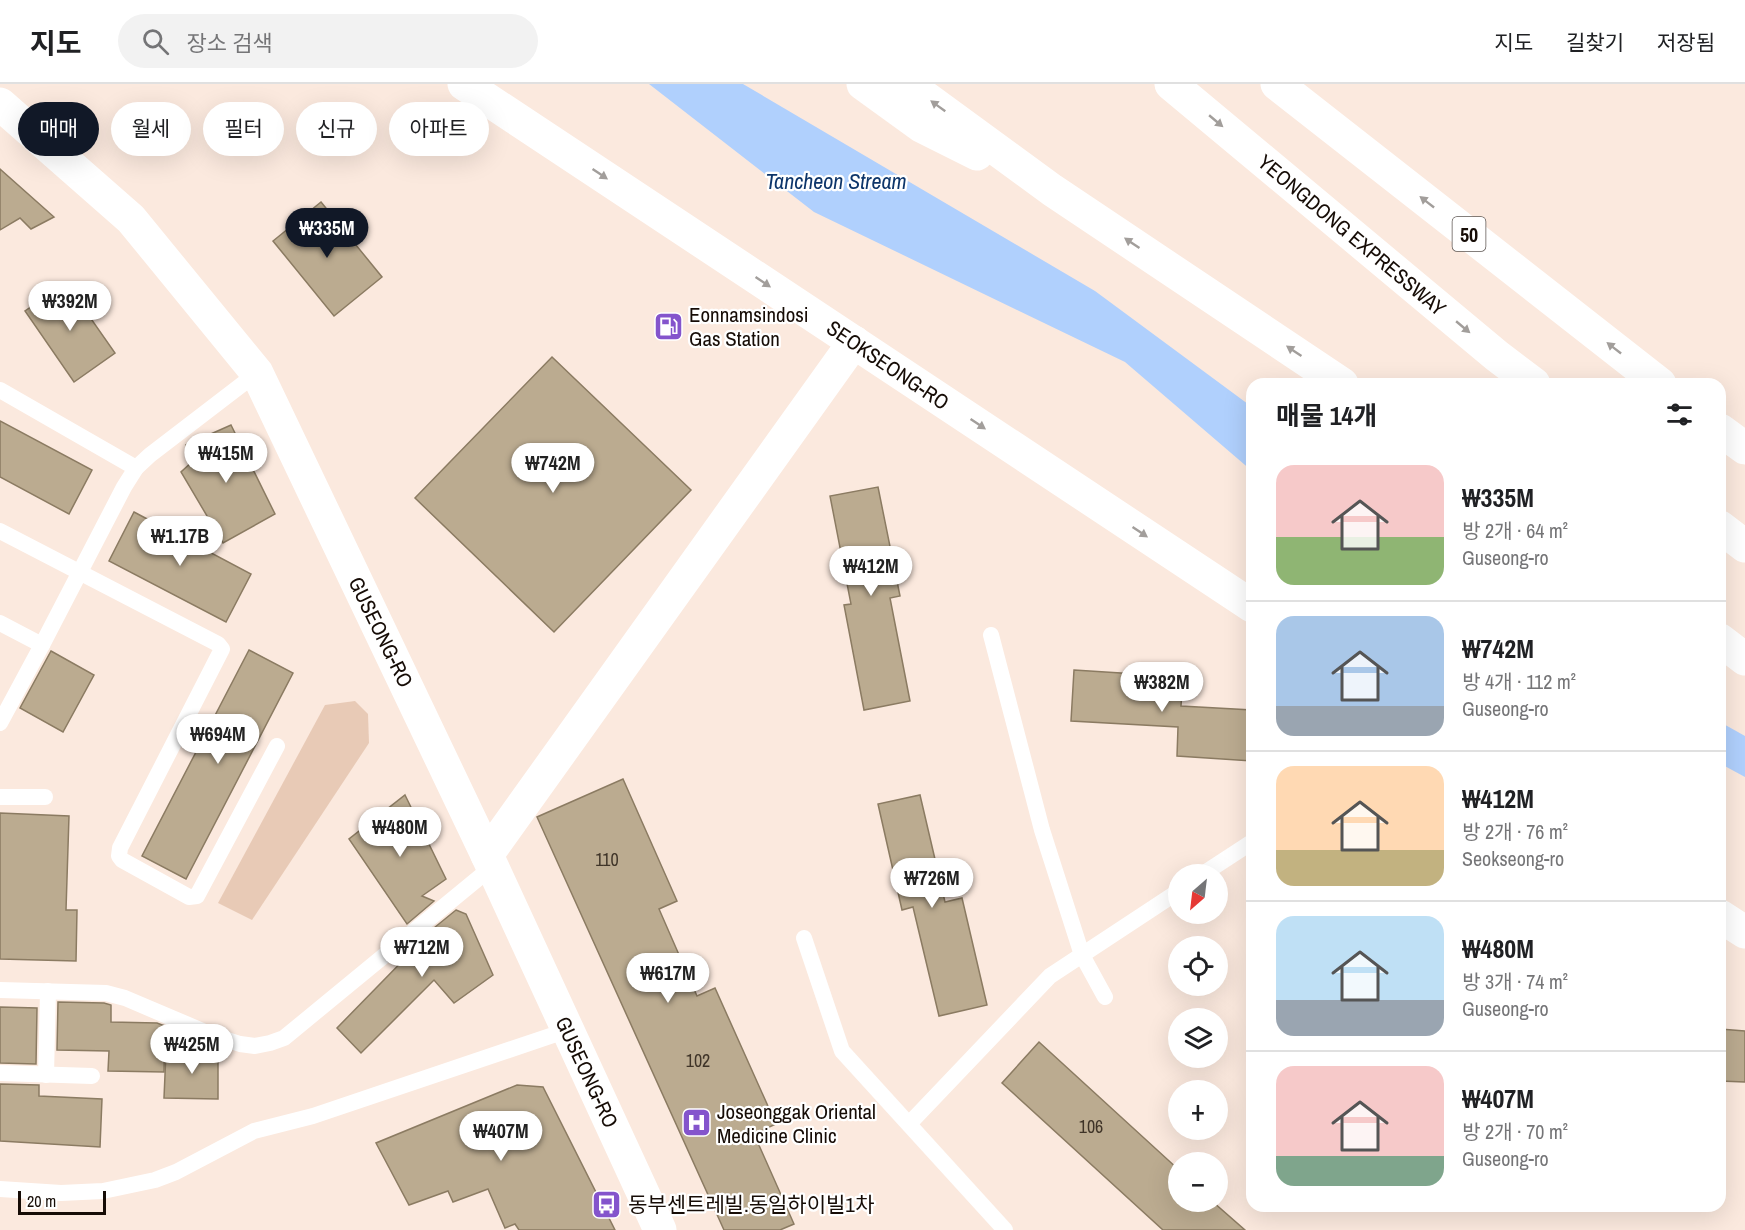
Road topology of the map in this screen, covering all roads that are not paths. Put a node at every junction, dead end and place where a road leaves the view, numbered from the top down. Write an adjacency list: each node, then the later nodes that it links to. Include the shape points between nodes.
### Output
1 (464, 84): 8 (main road, SEOKSEONG-RO, one-way to 8)
2 (863, 84): 7 (main road, via 921,126)
3 (907, 84): 7 (main road, one-way to 3)
4 (1171, 84): 11 (main road, YEONGDONG EXPRESSWAY, one-way to 11)
5 (1277, 84): 12 (main road, 50, one-way to 5)
6 (0, 104): 9 (main road, GUSEONG-RO, via 131,219)
7 (1052, 190): 10 (main road, one-way to 7)
8 (854, 342): 21 (main road, SEOKSEONG-RO, one-way to 21); 32 (main road)
9 (257, 374): 16 (lane); 32 (main road, GUSEONG-RO)
10 (1333, 378)
11 (1526, 378)
12 (1652, 378)
13 (0, 390): 16 (lane)
14 (1726, 434): 15 (main road)
15 (1745, 448)
16 (136, 468): 20 (lane)
17 (0, 531): 20 (lane)
18 (1726, 532): 19 (main road)
19 (1745, 546)
20 (81, 572): 25 (lane); 28 (lane, via 222,649 120,849 122,860 189,897 197,896)
21 (1246, 602)
22 (0, 623): 25 (lane)
23 (991, 635): 38 (lane, via 1042,830)
24 (1726, 644): 26 (main road)
25 (42, 645): 27 (lane)
26 (1745, 658)
27 (0, 723)
28 (277, 746)
29 (0, 797): 30 (lane)
30 (45, 797)
31 (1246, 846): 33 (lane)
32 (490, 861): 40 (lane, via 284,1038 270,1043 240,1044 106,993); 42 (main road, GUSEONG-RO)
33 (1218, 864)
34 (1168, 898): 38 (lane)
35 (1726, 920): 36 (main road)
36 (1745, 932)
37 (804, 938): 46 (lane, via 842,1051)
38 (1082, 956): 41 (lane); 46 (lane, via 1050,976)
39 (0, 990): 40 (lane)
40 (48, 991): 44 (lane)
41 (1105, 997)
42 (568, 1030): 47 (lane, via 313,1116 254,1131 155,1180 103,1191); 48 (main road, GUSEONG-RO)
43 (0, 1073): 44 (lane)
44 (46, 1075): 45 (lane)
45 (92, 1076)
46 (909, 1124): 49 (lane)
47 (0, 1190)
48 (660, 1230)
49 (1005, 1230)

